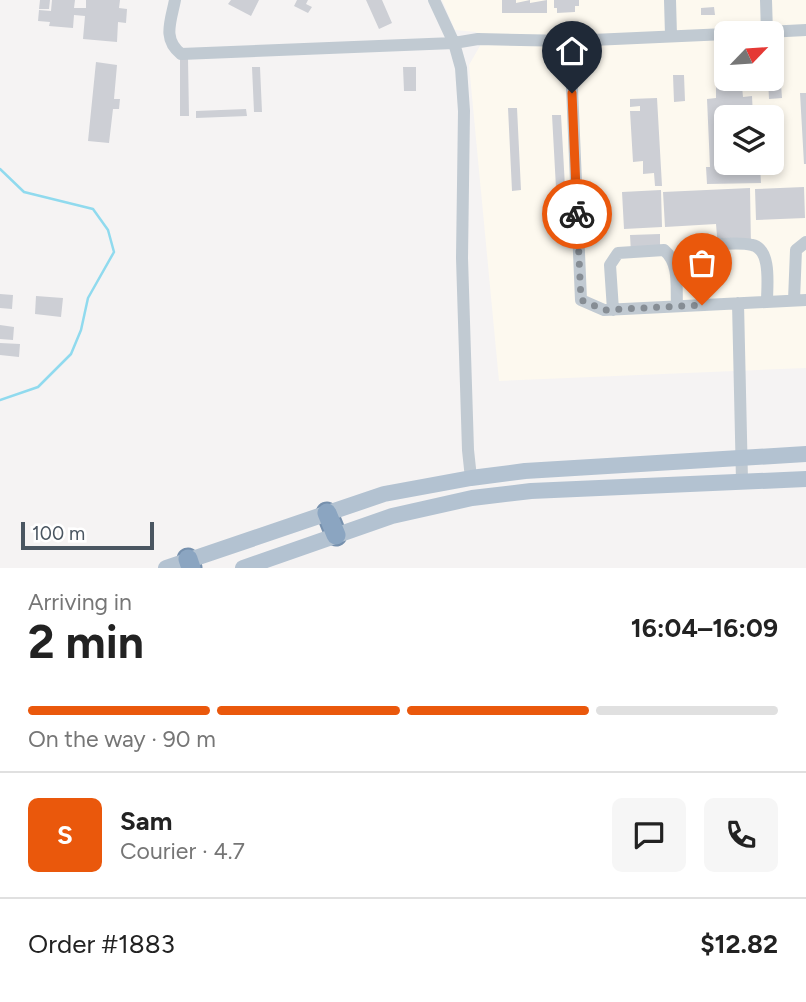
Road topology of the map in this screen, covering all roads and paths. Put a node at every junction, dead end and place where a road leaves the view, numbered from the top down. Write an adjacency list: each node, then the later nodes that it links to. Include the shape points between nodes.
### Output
1 (175, 0): 11 (lane, via 168,38 181,54)
2 (433, 0): 11 (lane)
3 (670, 0): 9 (lane)
4 (766, 0): 5 (lane)
5 (767, 21)
6 (806, 30): 7 (lane)
7 (784, 32)
8 (714, 34): 9 (lane)
9 (671, 36): 10 (lane)
10 (569, 41): 11 (lane, via 478,38); 18 (lane, via 581,300)
11 (454, 43): 21 (lane, via 464,111 462,258)
12 (806, 242): 13 (lane, via 796,250)
13 (800, 300): 14 (lane)
14 (767, 302): 15 (lane); 16 (lane, via 766,260 759,248 717,244 703,260)
15 (738, 303): 16 (lane); 20 (lane)
16 (702, 305): 17 (lane)
17 (677, 306): 18 (lane); 18 (lane, via 674,263 668,254 664,250 625,251 610,265)
18 (613, 310)
19 (806, 454): 20 (main road)
20 (741, 458): 21 (main road); 23 (lane)
21 (471, 478): 24 (main road, via 384,494)
22 (806, 479): 23 (main road)
23 (742, 481): 25 (main road, via 472,498)
24 (327, 513): 25 (highway); 26 (main road)
25 (336, 535): 28 (main road)
26 (190, 564): 27 (main road)
27 (166, 568)
28 (243, 568)

